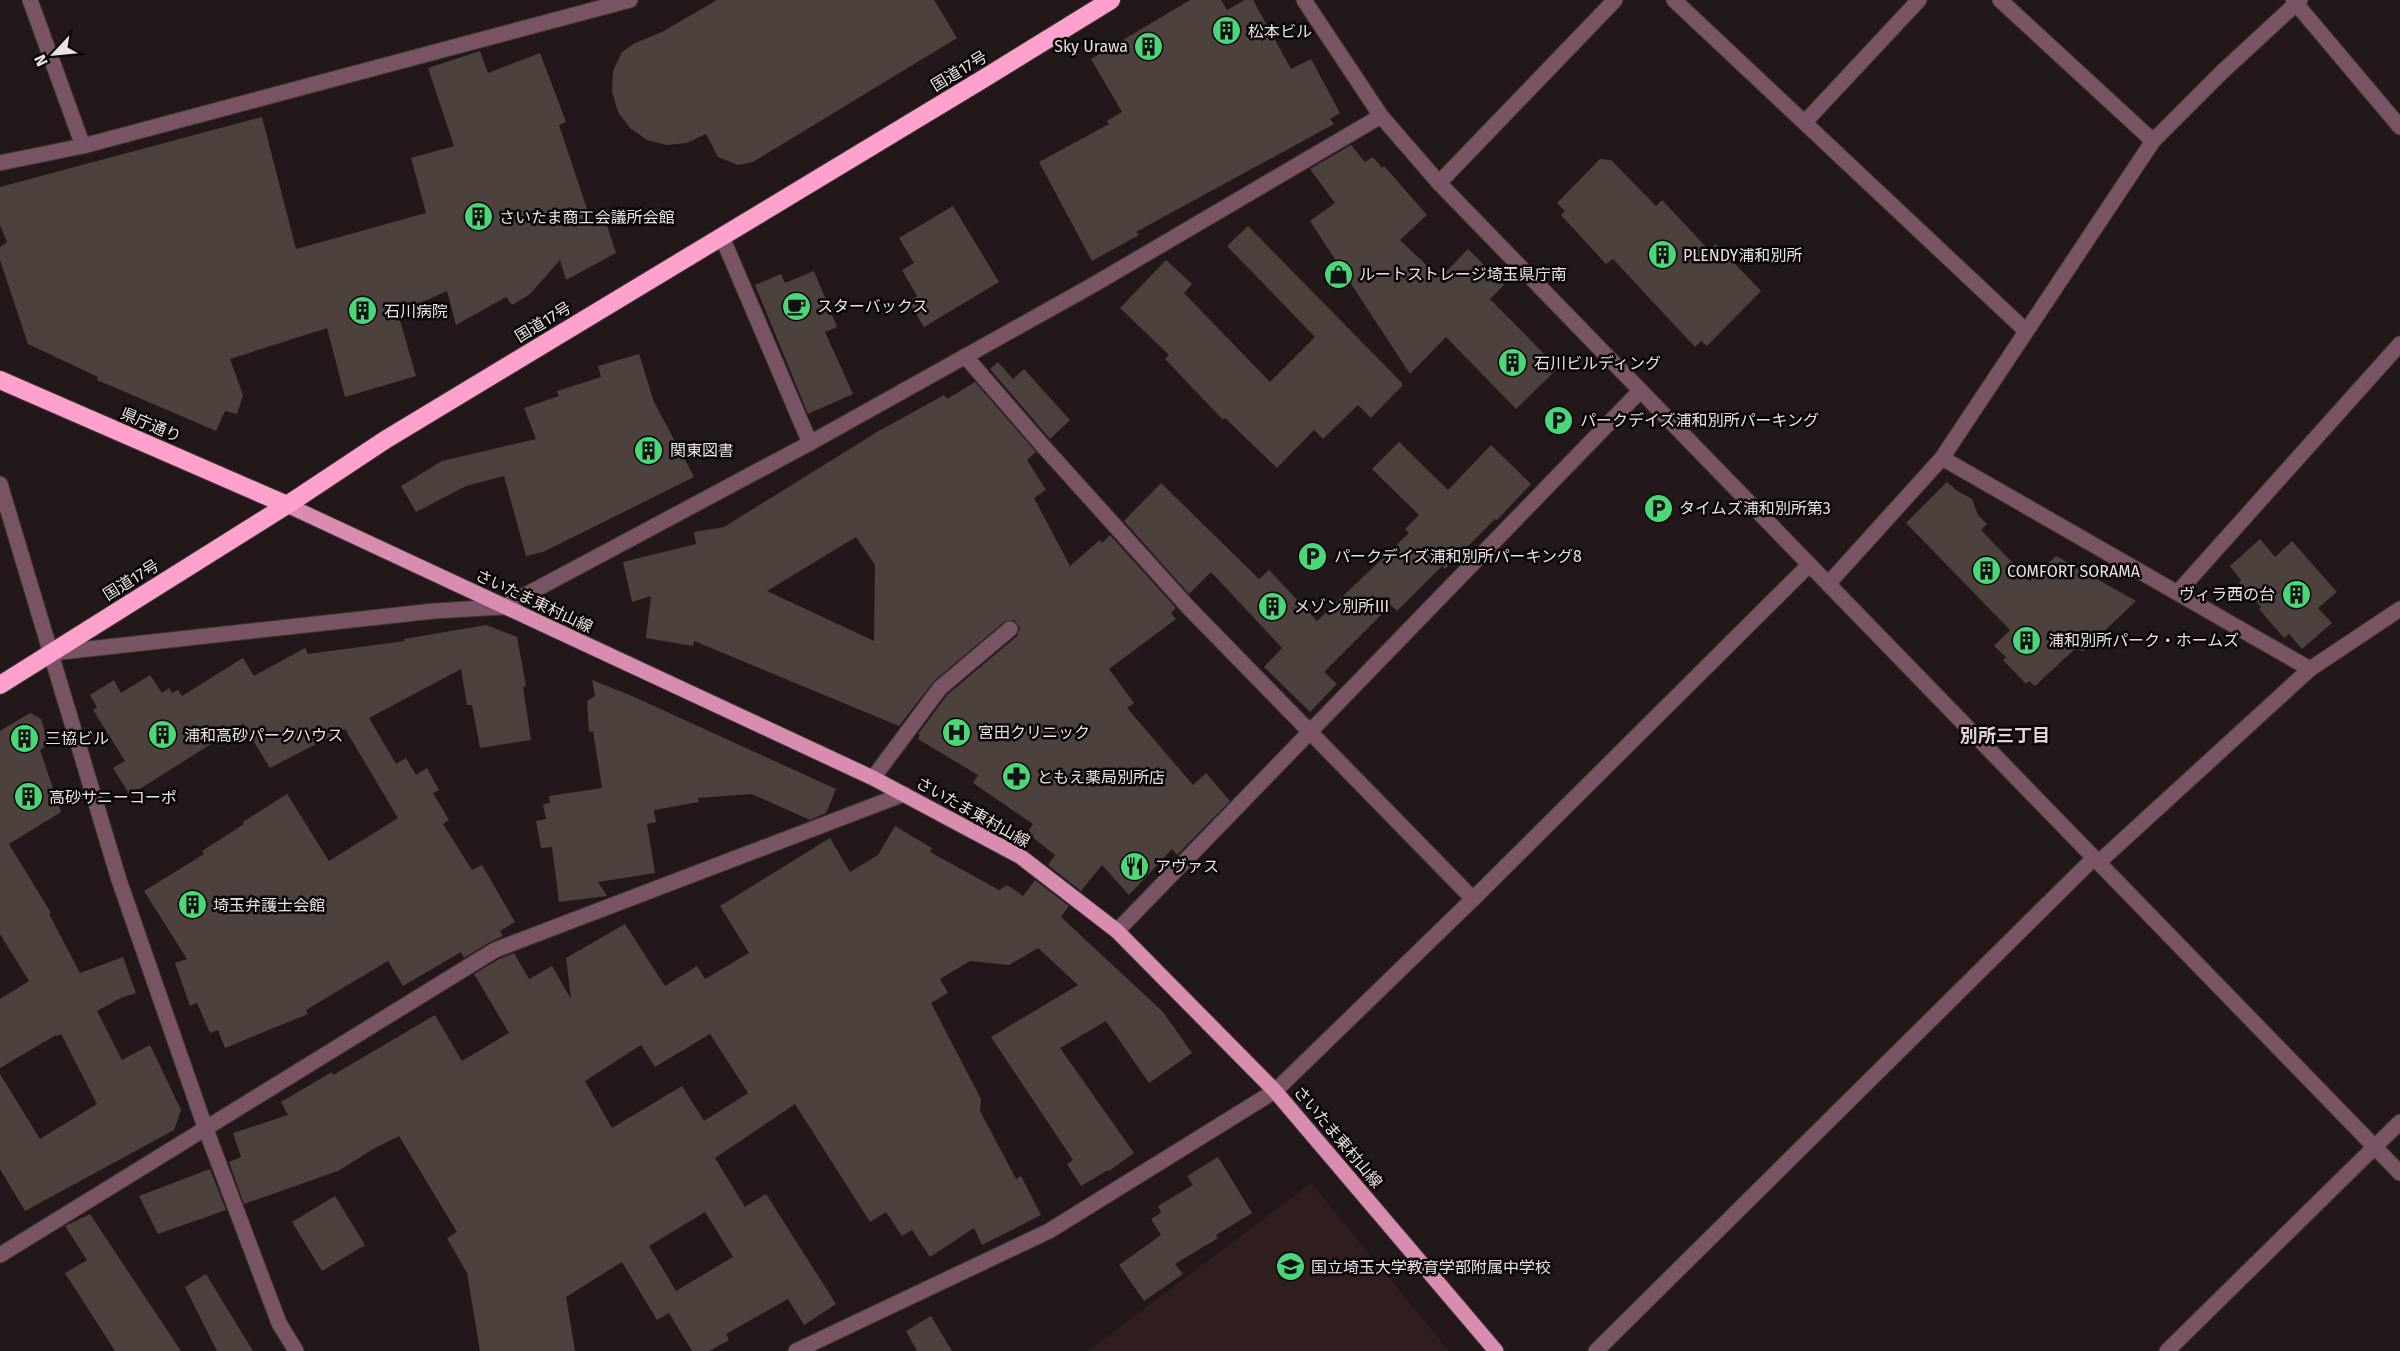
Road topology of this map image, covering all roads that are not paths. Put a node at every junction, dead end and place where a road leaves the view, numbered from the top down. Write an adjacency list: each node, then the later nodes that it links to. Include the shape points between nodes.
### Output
1 (30, 0): 14 (street)
2 (630, 0): 14 (street)
3 (1111, 0): 17 (highway, 国道17号)
4 (1304, 0): 10 (street)
5 (1615, 0): 16 (street)
6 (1674, 0): 11 (street)
7 (1919, 0): 11 (street)
8 (2000, 0): 13 (street)
9 (2296, 1): 12 (street); 13 (street)
10 (1382, 116): 16 (street); 20 (street)
11 (1805, 122): 18 (street)
12 (2400, 127)
13 (2154, 141): 18 (street)
14 (83, 146): 15 (street)
15 (0, 163)
16 (1439, 183): 22 (street)
17 (722, 237): 23 (street); 26 (highway, 国道17号, via 385,440)
18 (2026, 331): 24 (street)
19 (2400, 344): 29 (street)
20 (965, 356): 23 (street); 36 (street, via 1182,599)
21 (0, 380): 26 (highway, 県庁通り)
22 (1640, 391): 27 (street); 36 (street)
23 (810, 442): 30 (street)
24 (1942, 458): 28 (street); 29 (street)
25 (0, 484): 33 (street)
26 (287, 505): 30 (main road, さいたま東村山線); 33 (highway, 国道17号)
27 (1809, 565): 28 (street); 40 (street)
28 (1828, 584): 39 (street)
29 (2178, 592): 34 (street)
30 (504, 607): 33 (street, via 434,611); 37 (main road, さいたま東村山線)
31 (2400, 609): 34 (street)
32 (1010, 628): 37 (street, via 940,688)
33 (52, 653): 35 (highway, 国道17号); 44 (street, via 119,880)
34 (2310, 669): 39 (street)
35 (0, 685)
36 (1311, 732): 40 (street); 41 (street)
37 (873, 778): 38 (main road, さいたま東村山線)
38 (904, 794): 41 (main road, さいたま東村山線, via 1021,857); 44 (street, via 495,950)
39 (2096, 860): 45 (street); 51 (street)
40 (1473, 899): 42 (street)
41 (1117, 931): 42 (main road, さいたま東村山線)
42 (1275, 1091): 49 (street, via 1049,1231); 50 (main road, さいたま東村山線)
43 (2400, 1122): 45 (street)
44 (205, 1127): 47 (street); 48 (street, via 279,1323)
45 (2374, 1146): 46 (street); 52 (street)
46 (2400, 1173)
47 (0, 1255)
48 (296, 1351)
49 (796, 1351)
50 (1496, 1351)
51 (1596, 1351)
52 (2167, 1351)

